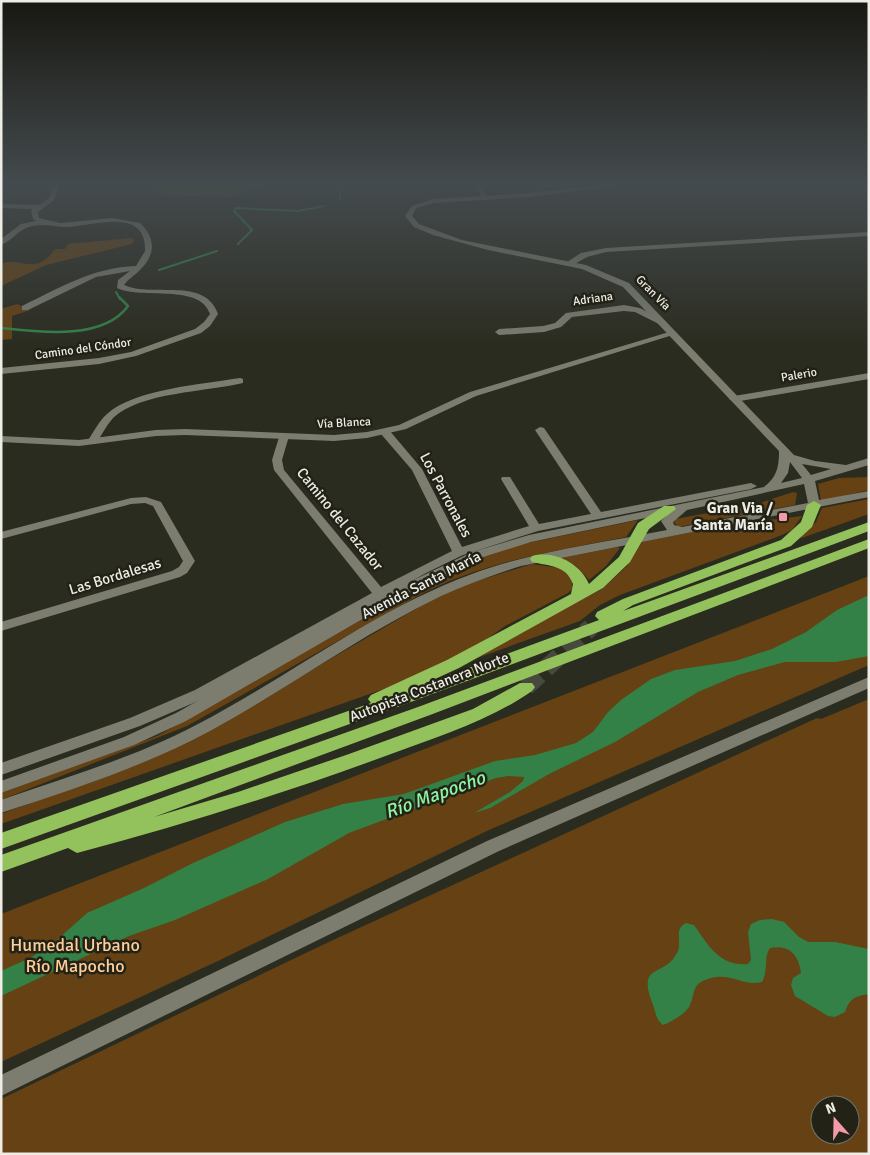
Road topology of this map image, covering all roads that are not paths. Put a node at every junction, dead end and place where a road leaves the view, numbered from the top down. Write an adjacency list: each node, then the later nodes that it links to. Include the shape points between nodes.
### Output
1 (147, 239): 5 (street, Camino del Cóndor, via 150,250 147,258)
2 (452, 239): 4 (street, Gran Vía)
3 (788, 239): 4 (street, via 606,250 584,255)
4 (568, 264): 7 (street, Gran Vía, via 598,272 626,285)
5 (136, 268): 6 (street, via 106,271); 10 (street, Camino del Cóndor, via 121,282 121,287 183,292 200,297 213,308 210,321 198,331 124,356)
6 (24, 308)
7 (662, 322): 8 (street, Adriana, via 638,310 624,308 569,315 558,325 544,329); 9 (street, Gran Vía)
8 (499, 332)
9 (672, 334): 13 (street, Gran Vía); 15 (street, Vía Blanca, via 474,394)
10 (1, 371)
11 (869, 376): 13 (street, Palerio)
12 (240, 381): 18 (street, via 128,405 110,416)
13 (734, 399): 19 (street, Gran Vía)
14 (540, 430): 30 (street)
15 (385, 432): 16 (street, Vía Blanca, via 347,437); 37 (street, Los Parronales, via 414,463)
16 (284, 436): 18 (street, Vía Blanca, via 170,432); 39 (street, Camino del Cazador, via 277,460 279,470)
17 (1, 439): 18 (street, Vía Blanca)
18 (92, 442)
19 (787, 454): 21 (street, via 814,464); 23 (street, Gran Vía); 25 (street, via 782,477)
20 (869, 461): 21 (street, Avenida Santa María)
21 (850, 467): 23 (street, Avenida Santa María)
22 (506, 479): 32 (street)
23 (809, 480): 25 (street, Avenida Santa María); 27 (street)
24 (751, 486): 30 (street, Avenida Santa María)
25 (767, 490): 28 (street, Avenida Santa María)
26 (869, 494): 27 (street, Avenida Santa María)
27 (814, 505): 33 (street, Avenida Santa María); 41 (highway, via 807,524 786,543 628,602)
28 (686, 506): 29 (street, Avenida Santa María); 33 (street, via 667,521 669,527)
29 (669, 509): 35 (highway, via 648,521); 47 (street, Avenida Santa María, via 521,541 460,562 407,588 164,726)
30 (598, 516): 32 (street, Avenida Santa María)
31 (869, 526): 45 (highway, Autopista Costanera Norte)
32 (536, 528): 37 (street, Avenida Santa María)
33 (681, 531): 35 (street, Avenida Santa María)
34 (1, 536): 42 (street, Las Bordalesas, via 131,501 146,500 157,504 188,561 183,570)
35 (635, 540): 38 (street, Avenida Santa María); 40 (highway, via 615,571)
36 (869, 543): 50 (highway, Autopista Costanera Norte, via 424,711)
37 (459, 552): 39 (street, Avenida Santa María)
38 (537, 559): 40 (highway, via 558,562 572,570 581,584); 48 (street, Avenida Santa María, via 479,575 421,600 181,738)
39 (379, 593): 46 (street, Avenida Santa María, via 200,694)
40 (576, 598): 45 (highway, via 412,684)
41 (603, 616)
42 (1, 627)
43 (869, 682): 51 (street, via 501,842)
44 (526, 687): 50 (highway, via 480,713 260,793 117,835)
45 (226, 762): 49 (highway, Autopista Costanera Norte)
46 (1, 769)
47 (1, 787)
48 (1, 806)
49 (1, 841)
50 (6, 862)
51 (1, 1086)

